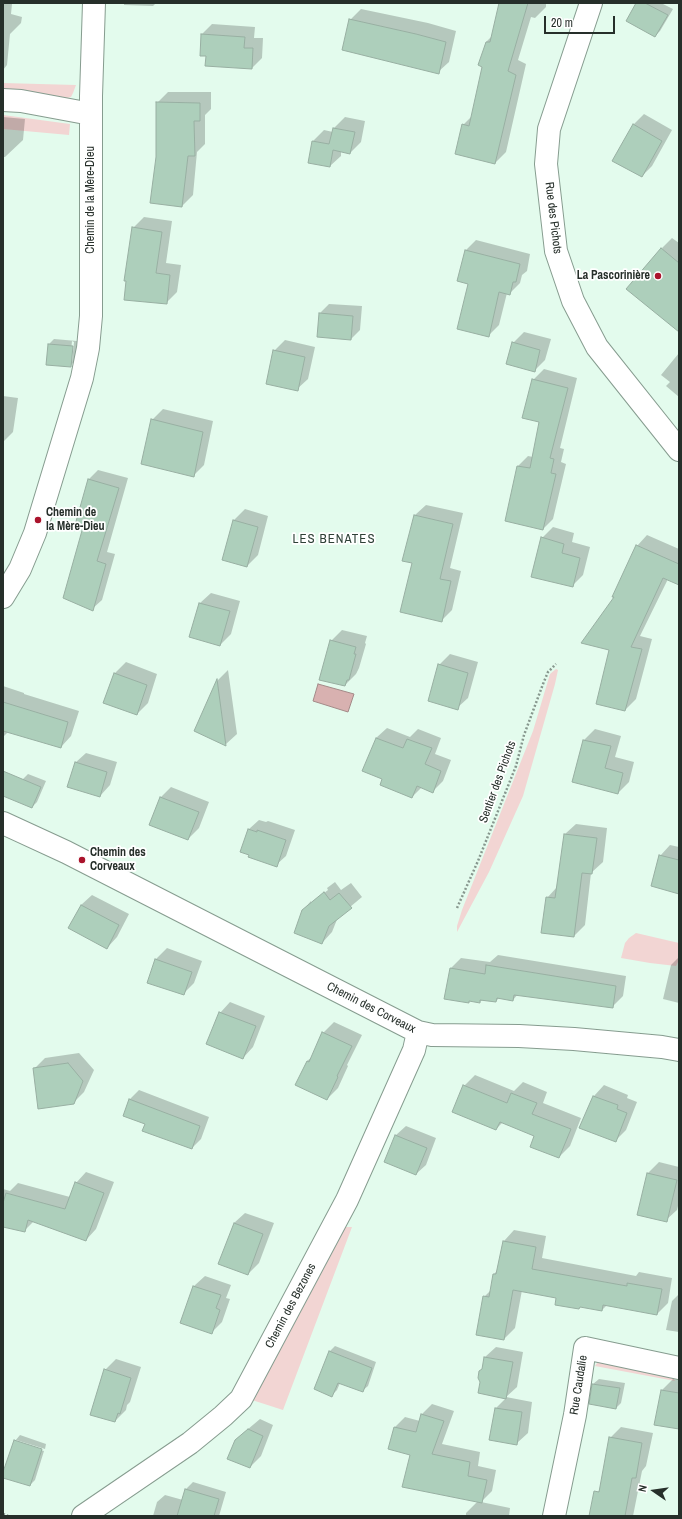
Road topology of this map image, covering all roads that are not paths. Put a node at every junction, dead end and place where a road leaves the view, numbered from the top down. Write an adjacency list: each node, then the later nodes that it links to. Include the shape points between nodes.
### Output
1 (94, 3): 4 (street, Chemin de la Mère-Dieu)
2 (591, 3): 5 (street, Rue des Pichots, via 549,129 546,164 556,251 573,301 597,347)
3 (3, 100): 4 (street)
4 (91, 114): 6 (street, Chemin de la Mère-Dieu, via 91,316 88,348 82,378 35,533 20,569)
5 (679, 450)
6 (3, 597)
7 (3, 823): 8 (street, Chemin des Corveaux, via 66,852)
8 (418, 1032): 9 (street, Chemin des Corveaux, via 432,1036 574,1039); 11 (street, Chemin des Bezones, via 414,1050 348,1200 241,1400 190,1442)
9 (679, 1050)
10 (679, 1368): 12 (street, Rue Caudalie, via 585,1348 575,1415)
11 (83, 1516)
12 (554, 1516)

